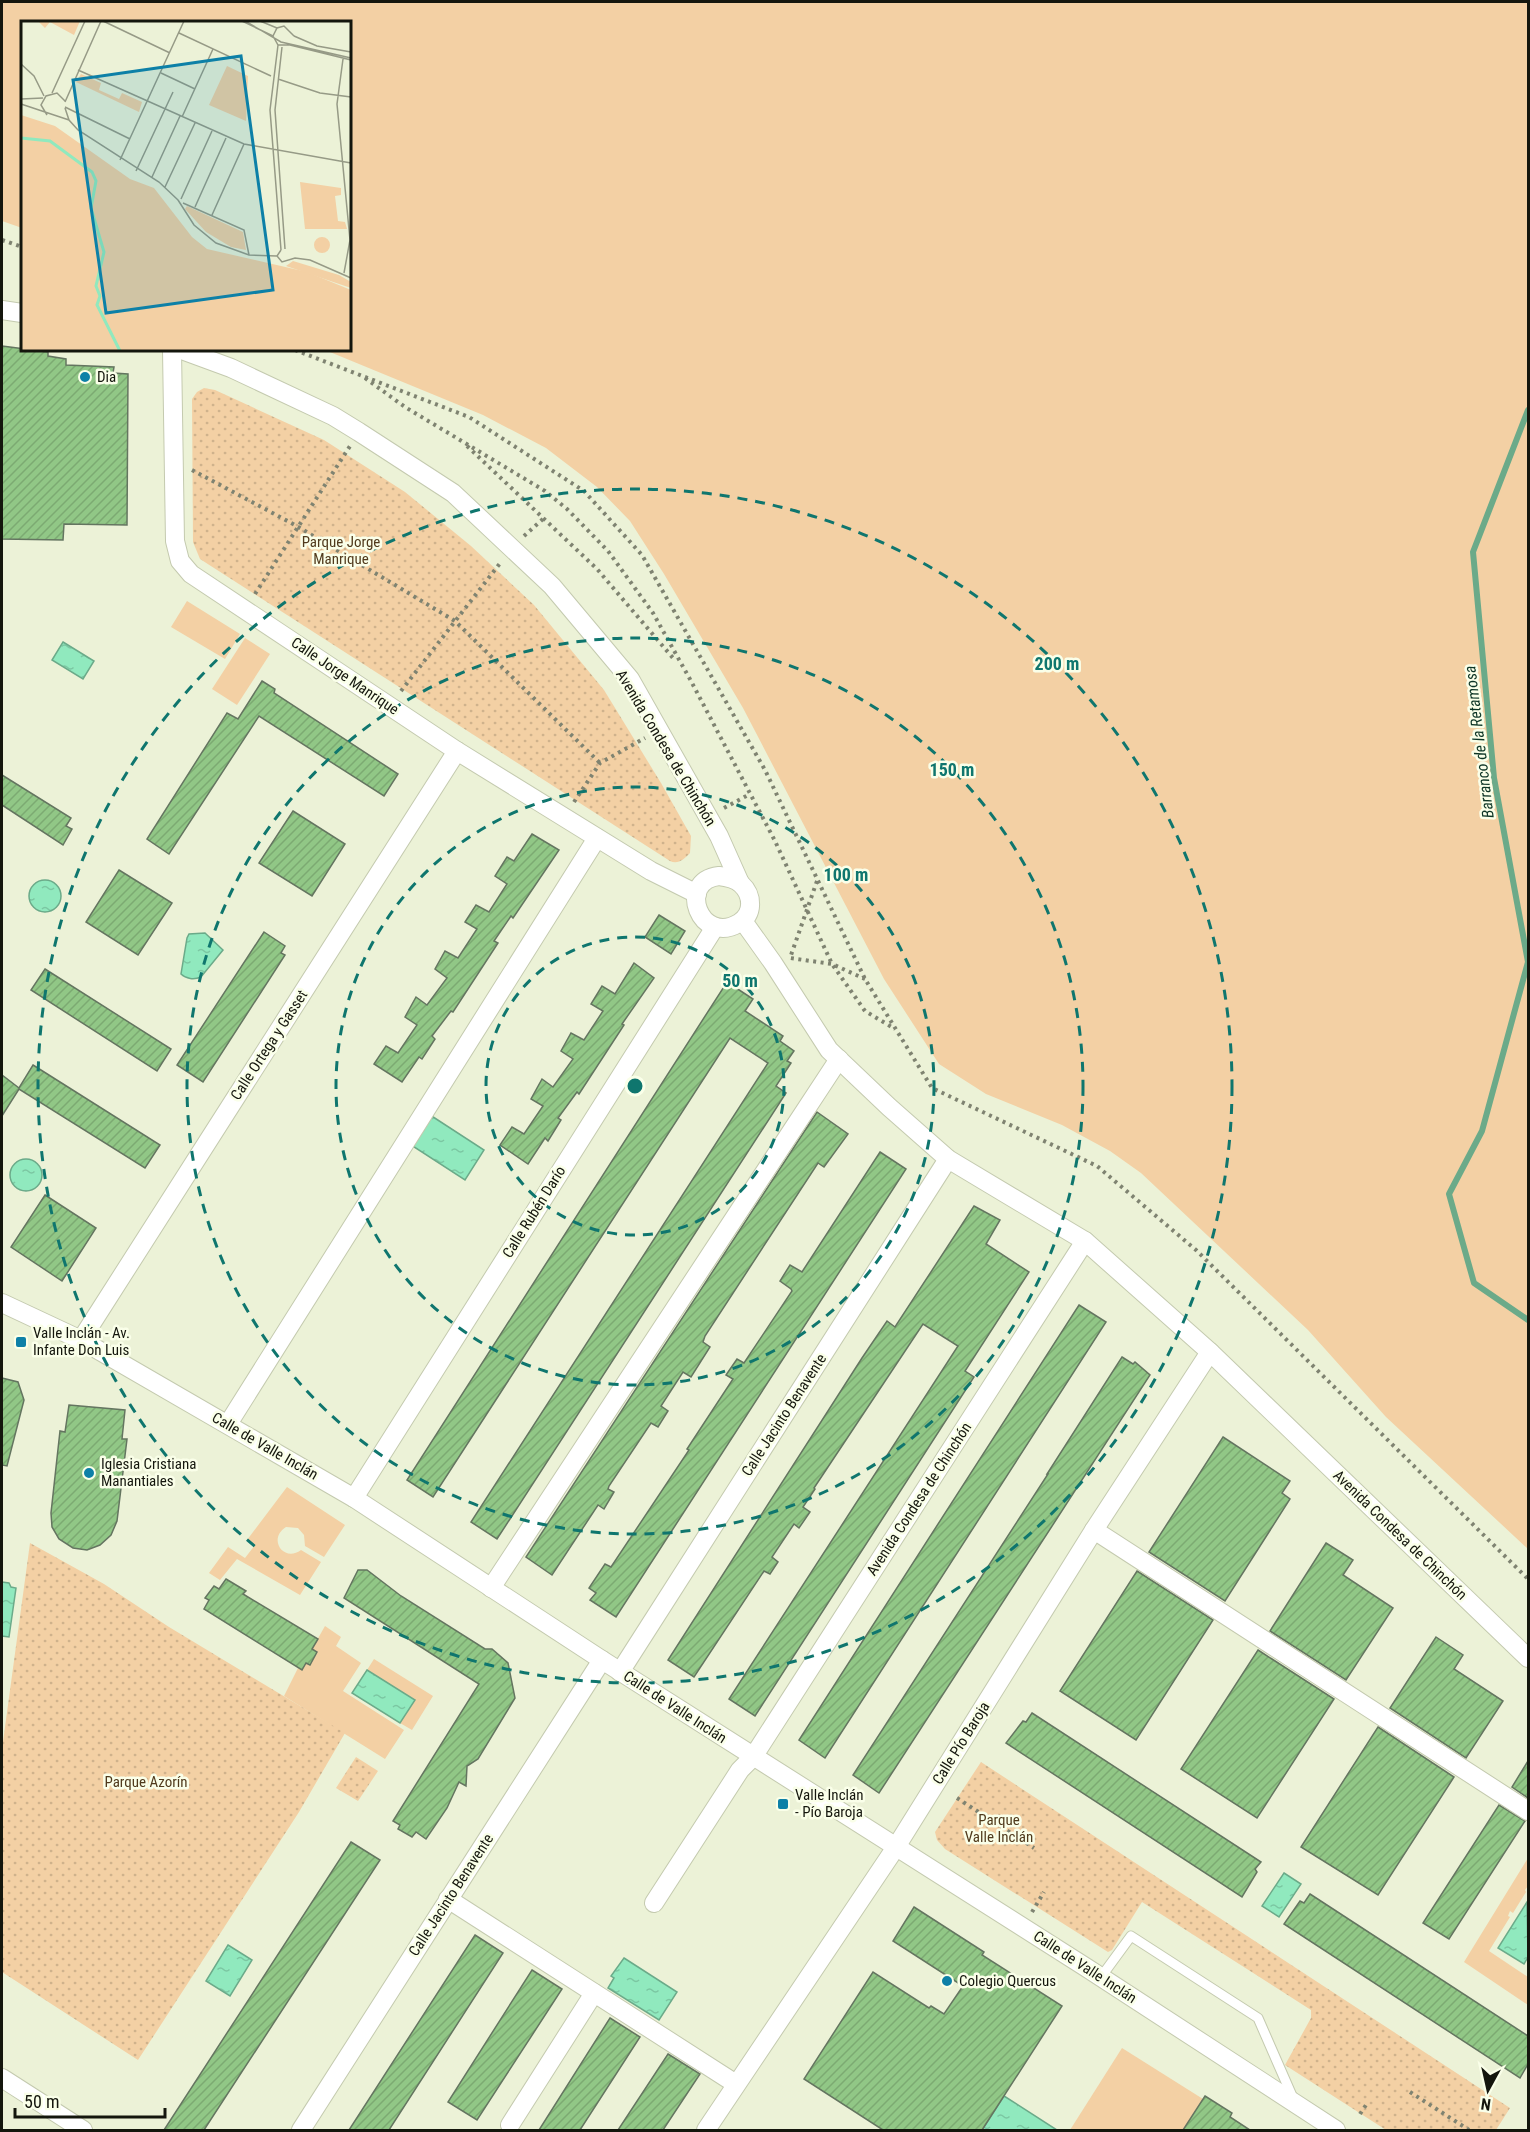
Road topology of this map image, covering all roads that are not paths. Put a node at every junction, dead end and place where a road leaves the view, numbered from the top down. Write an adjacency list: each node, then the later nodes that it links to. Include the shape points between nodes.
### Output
1 (2, 310): 2 (street)
2 (21, 313)
3 (172, 351): 5 (street, Calle Jorge Manrique, via 175,541 180,561 191,574)
4 (185, 351): 6 (street, Avenida Condesa de Chinchón, via 231,368 333,416 453,493 552,586 630,679)
5 (457, 751): 7 (street, Calle Jorge Manrique); 17 (street, Calle Ortega y Gasset)
6 (718, 836): 8 (street, Avenida Condesa de Chinchón); 9 (street, Avenida Condesa de Chinchón)
7 (597, 838): 10 (street, Calle Jorge Manrique); 19 (street)
8 (711, 877): 9 (street); 10 (street)
9 (740, 883): 11 (street, via 750,897 750,908)
10 (697, 894): 12 (street, via 701,917)
11 (743, 921): 12 (street, via 730,927); 13 (street, Avenida Condesa de Chinchón, via 829,1050)
12 (715, 927): 20 (street, Calle Rubén Darío)
13 (839, 1059): 14 (street, Avenida Condesa de Chinchón); 22 (street)
14 (948, 1159): 15 (street, Avenida Condesa de Chinchón); 25 (street, Calle Jacinto Benavente)
15 (1085, 1241): 18 (street, Avenida Condesa de Chinchón); 26 (street, Avenida Condesa de Chinchón)
16 (2, 1303): 17 (street, Calle de Valle Inclán)
17 (81, 1340): 19 (street, Calle de Valle Inclán)
18 (1210, 1352): 21 (street, Calle Pío Baroja); 23 (street, Avenida Condesa de Chinchón)
19 (228, 1424): 20 (street, Calle de Valle Inclán)
20 (354, 1498): 22 (street, Calle de Valle Inclán)
21 (1094, 1530): 27 (street); 28 (street, Calle Pío Baroja)
22 (491, 1588): 24 (street, Calle de Valle Inclán)
23 (1528, 1658)
24 (602, 1660): 25 (street, Calle de Valle Inclán); 29 (street, Calle Jacinto Benavente)
25 (620, 1672): 26 (street, Calle de Valle Inclán)
26 (753, 1757): 28 (street, Calle de Valle Inclán); 30 (street, Avenida Condesa de Chinchón, via 740,1770)
27 (1528, 1811)
28 (896, 1847): 31 (street, Calle de Valle Inclán); 34 (street, Calle Pío Baroja)
29 (448, 1899): 32 (street); 38 (street, Calle Jacinto Benavente)
30 (654, 1903)
31 (1101, 1977): 35 (street, Calle de Valle Inclán); 35 (lane, via 1131,1936 1258,2018)
32 (594, 1993): 34 (street); 36 (street)
33 (2, 2078): 37 (street)
34 (736, 2084): 39 (street, Calle Pío Baroja)
35 (1296, 2104): 40 (street, Calle de Valle Inclán)
36 (510, 2125)
37 (83, 2130)
38 (301, 2130)
39 (706, 2130)
40 (1336, 2130)

